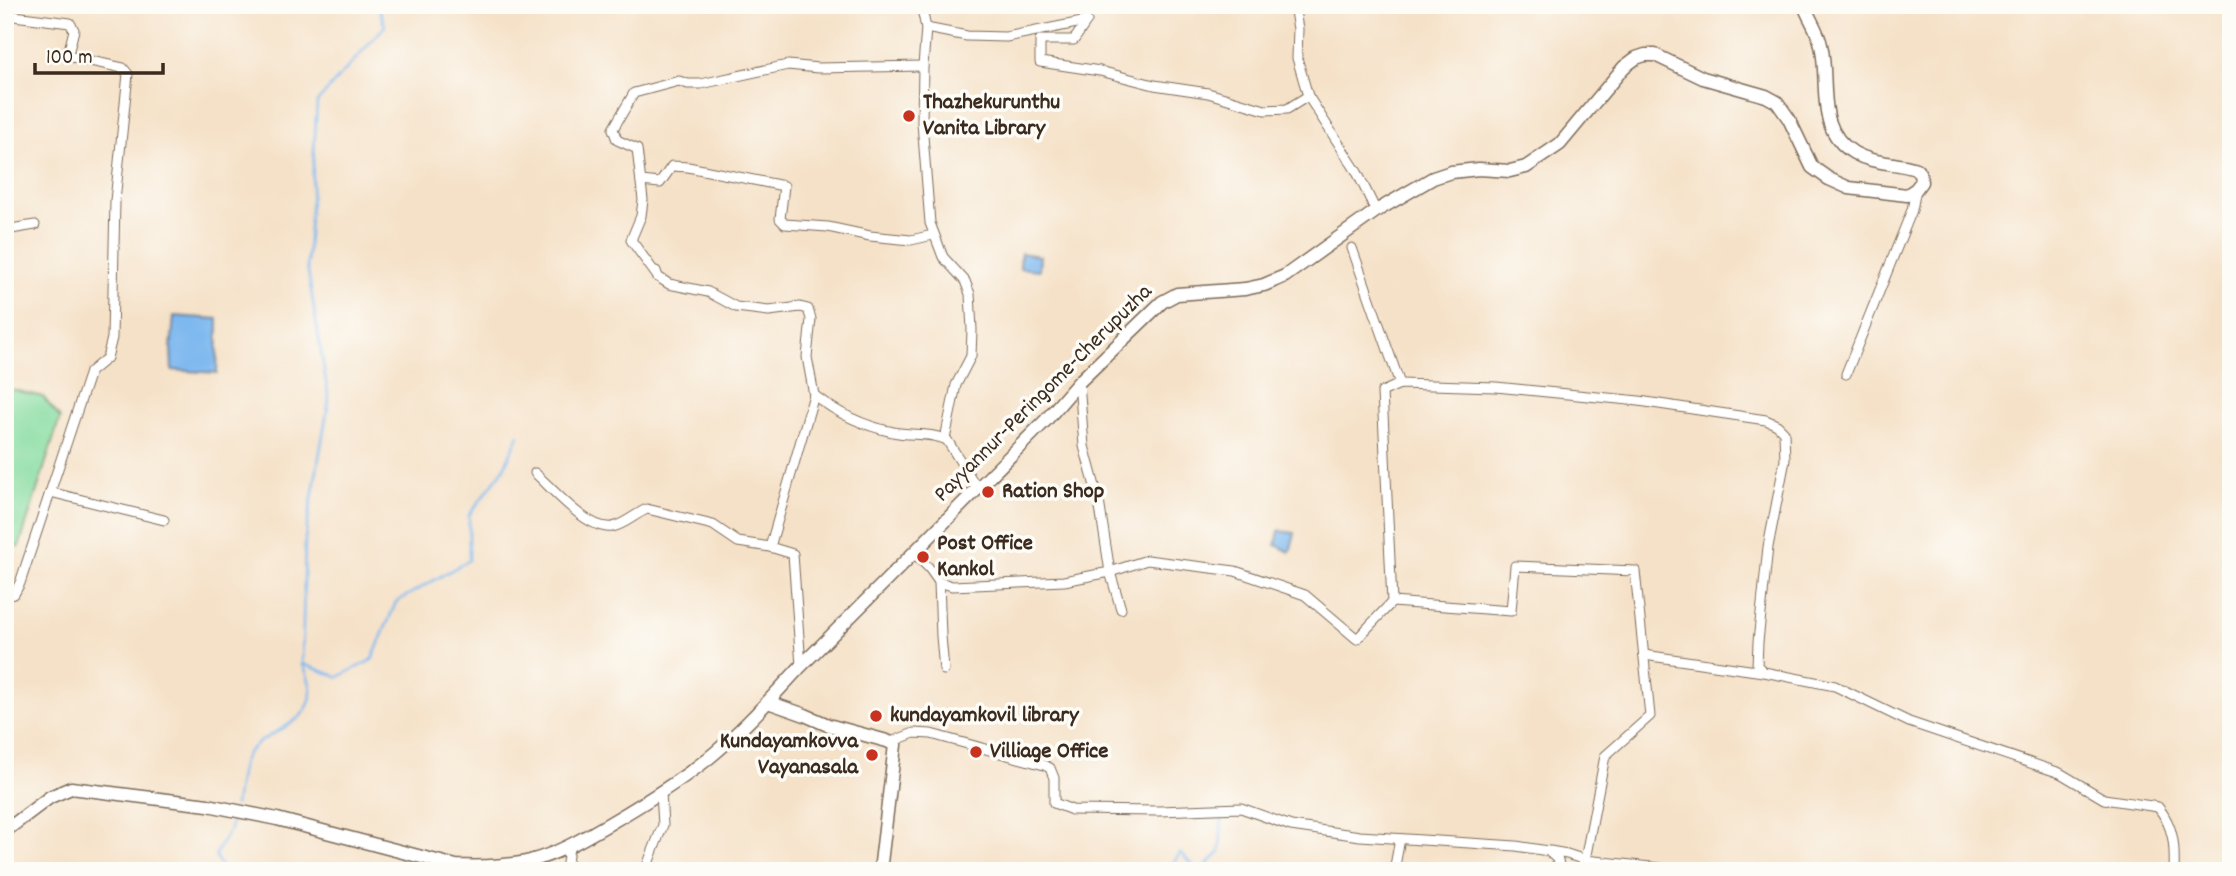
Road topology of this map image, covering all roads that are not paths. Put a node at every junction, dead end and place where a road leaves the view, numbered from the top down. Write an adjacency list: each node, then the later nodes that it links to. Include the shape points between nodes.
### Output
1 (921, 5): 5 (street)
2 (1294, 5): 7 (street, via 1297,58)
3 (1804, 5): 9 (main road, via 1821,45 1824,95 1834,133 1855,154 1916,169 1921,182)
4 (7, 12): 24 (street, via 70,23 74,30 68,54 123,68 128,74 116,201 112,338 107,358 90,372)
5 (926, 28): 6 (street); 7 (street, via 1006,37 1087,21 1074,40 1040,40 1040,62 1208,93 1265,110 1287,109)
6 (922, 66): 8 (street, via 788,65 701,84 679,81 634,93 614,129 617,140 637,149); 13 (street, via 922,123)
7 (1308, 96): 10 (street)
8 (641, 181): 13 (street, via 660,183 672,166 688,167 784,186 780,219 785,224 911,240); 16 (street, via 641,216 631,240)
9 (1916, 190): 10 (main road, Payyannur-Peringome-Cherupuzha, via 1907,195 1849,188 1812,167 1777,102 1645,55 1624,67 1560,144 1526,167 1451,172); 17 (street)
10 (1376, 211): 18 (main road, Payyannur-Peringome-Cherupuzha, via 1285,276 1264,285 1177,294 1162,302)
11 (35, 225): 12 (street)
12 (5, 230)
13 (933, 235): 21 (street, via 970,295 971,356 956,385)
14 (1352, 248): 19 (street)
15 (654, 263): 16 (street)
16 (658, 277): 20 (street, via 669,284 708,292 736,307 808,309 807,356)
17 (1846, 374)
18 (1079, 382): 23 (main road, Payyannur-Peringome-Cherupuzha); 28 (street, via 1084,446 1099,501)
19 (1400, 384): 31 (street, via 1382,391); 36 (street, via 1639,401 1777,425 1784,432 1784,460 1768,547 1758,642 1757,666)
20 (814, 395): 21 (street, via 851,419 893,432); 26 (street)
21 (945, 439): 23 (street)
22 (535, 474): 26 (street, via 601,526 622,524 647,509 713,525 738,542)
23 (977, 488): 27 (main road, Payyannur-Peringome-Cherupuzha)
24 (50, 492): 25 (street); 30 (street, via 20,583 14,594)
25 (164, 520)
26 (770, 547): 34 (street, via 793,554)
27 (914, 553): 29 (street); 34 (main road, Payyannur-Peringome-Cherupuzha)
28 (1110, 572): 29 (street, via 1028,583 952,586); 31 (street, via 1147,560 1234,571 1305,596 1356,639); 32 (street)
29 (939, 582): 35 (street)
30 (5, 597)
31 (1392, 602): 33 (street, via 1511,611 1515,566 1635,571)
32 (1121, 609)
33 (1644, 655): 36 (street); 44 (street, via 1650,716 1605,756)
34 (801, 666): 37 (main road, Payyannur-Peringome-Cherupuzha)
35 (944, 670)
36 (1764, 672): 51 (street, via 1835,686 1909,722 2060,774 2104,799 2158,807 2175,844)
37 (768, 702): 38 (main road); 39 (main road, Payyannur-Peringome-Cherupuzha)
38 (891, 742): 41 (street, via 914,733 931,734 1044,765 1054,778 1054,803 1072,810 1241,808 1291,826); 47 (main road, via 894,760)
39 (661, 793): 42 (main road, Payyannur-Peringome-Cherupuzha); 46 (street, via 663,825)
40 (5, 831): 42 (main road, Payyannur-Peringome-Cherupuzha, via 50,797 71,788 208,804 456,866 510,865)
41 (1400, 839): 43 (street); 48 (street)
42 (569, 847): 45 (street)
43 (1548, 851): 44 (street); 49 (street, via 1558,860)
44 (1586, 860): 50 (street)
45 (566, 871)
46 (645, 871)
47 (880, 871)
48 (1394, 871)
49 (1560, 871)
50 (1659, 871)
51 (2174, 871)

